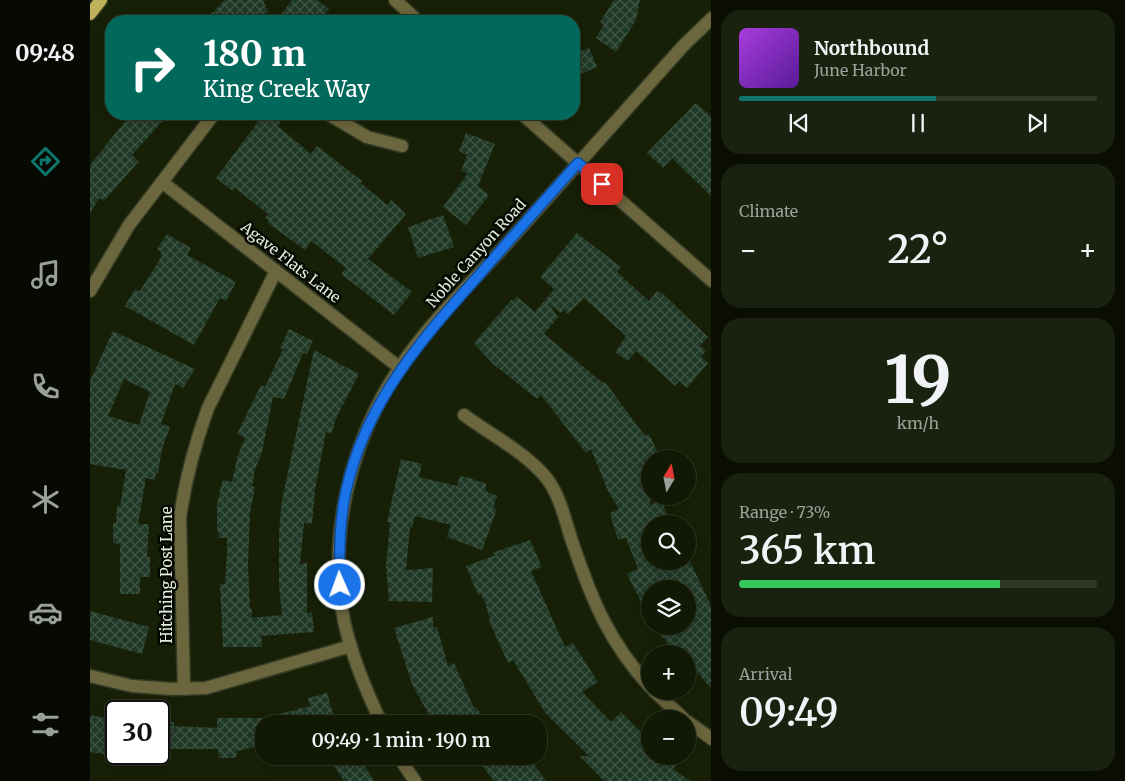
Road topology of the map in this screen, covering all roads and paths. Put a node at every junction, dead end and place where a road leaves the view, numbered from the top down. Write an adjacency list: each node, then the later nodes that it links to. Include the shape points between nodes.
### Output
1 (101, 0): 3 (main road)
2 (395, 0): 4 (street)
3 (90, 14)
4 (411, 15)
5 (711, 18): 10 (street, Noble Canyon Road)
6 (209, 120): 11 (street)
7 (338, 120): 9 (street, via 367,137)
8 (529, 120): 10 (street)
9 (402, 146)
10 (578, 163): 13 (street); 15 (street, Noble Canyon Road)
11 (162, 182): 12 (street, Agave Flats Lane); 14 (street, via 115,245)
12 (276, 271): 15 (street, Agave Flats Lane); 20 (street, Hitching Post Lane, via 208,408 183,494 180,518)
13 (711, 281)
14 (90, 291)
15 (400, 368): 17 (street, Noble Canyon Road, via 359,449 346,490 339,558 341,599)
16 (464, 415): 19 (street, via 527,460 548,481 561,506 588,588 607,630)
17 (351, 646): 20 (street, via 206,688); 23 (street, Noble Canyon Road)
18 (90, 676): 20 (street, via 132,686)
19 (641, 676)
20 (184, 689)
21 (664, 700): 22 (street)
22 (674, 710)
23 (378, 715)
24 (696, 728): 25 (street)
25 (711, 739)
26 (404, 765): 27 (street)
27 (415, 781)

